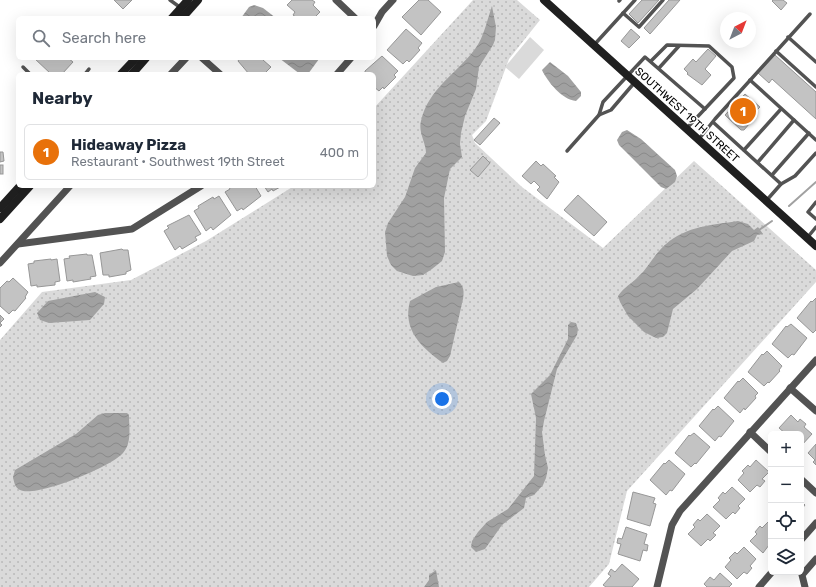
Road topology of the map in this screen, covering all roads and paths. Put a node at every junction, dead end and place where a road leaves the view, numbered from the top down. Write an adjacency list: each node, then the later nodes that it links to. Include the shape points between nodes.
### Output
1 (170, 0): 9 (lane)
2 (188, 0): 9 (street)
3 (198, 0): 13 (street)
4 (336, 0): 14 (street)
5 (393, 0): 15 (street)
6 (544, 0): 17 (street, SOUTHWEST 19TH STREET)
7 (635, 0): 10 (lane)
8 (663, 0): 10 (lane, via 639,27)
9 (181, 8): 12 (street)
10 (623, 13): 17 (lane)
11 (810, 14): 16 (lane)
12 (174, 16)
13 (184, 16)
14 (353, 16)
15 (376, 22)
16 (788, 37): 19 (lane); 26 (lane)
17 (594, 45): 37 (street, SOUTHWEST 19TH STREET)
18 (679, 46): 25 (lane, via 667,44); 28 (lane); 41 (lane, via 709,46 732,67 734,78)
19 (776, 51): 38 (lane); 40 (lane)
20 (134, 60): 32 (street)
21 (144, 60): 33 (street)
22 (184, 60): 34 (street)
23 (204, 60): 35 (street)
24 (349, 60): 36 (street)
25 (651, 61): 28 (lane); 37 (lane, via 642,58)
26 (816, 62)
27 (22, 67): 30 (lane)
28 (659, 68): 41 (lane)
29 (89, 69): 31 (lane)
30 (28, 72)
31 (87, 72)
32 (123, 72)
33 (134, 72)
34 (173, 72)
35 (218, 72)
36 (339, 72)
37 (627, 75): 39 (street, SOUTHWEST 19TH STREET); 43 (lane, via 603,102)
38 (750, 80): 42 (lane); 45 (lane)
39 (635, 82): 43 (lane, via 611,110); 46 (street, SOUTHWEST 19TH STREET)
40 (816, 87)
41 (705, 109): 46 (lane)
42 (781, 109): 44 (lane); 50 (lane)
43 (599, 115): 51 (lane)
44 (794, 120): 47 (lane); 53 (lane)
45 (714, 123): 48 (lane); 50 (lane)
46 (686, 129): 48 (street, SOUTHWEST 19TH STREET)
47 (809, 133): 49 (lane); 54 (lane)
48 (699, 140): 60 (street, SOUTHWEST 19TH STREET)
49 (816, 140)
50 (744, 150): 53 (lane)
51 (567, 151)
52 (816, 153): 55 (lane, via 795,176)
53 (758, 162): 54 (lane)
54 (772, 175): 55 (lane)
55 (781, 184): 60 (lane)
56 (18, 188): 62 (street)
57 (28, 188): 63 (street)
58 (68, 188): 67 (street)
59 (198, 188): 67 (street, via 132,230)
60 (766, 201): 66 (street, SOUTHWEST 19TH STREET)
61 (816, 202): 64 (lane, via 808,212)
62 (0, 208)
63 (0, 219)
64 (816, 219)
65 (816, 227): 66 (lane)
66 (807, 238): 68 (street, SOUTHWEST 19TH STREET)
67 (18, 244): 69 (street)
68 (816, 246)
69 (0, 263)
70 (816, 360): 71 (street)
71 (790, 388): 72 (street); 73 (street)
72 (816, 411)
73 (750, 432): 74 (street); 81 (street, via 680,510 672,525)
74 (768, 449)
75 (804, 482): 76 (street)
76 (816, 493)
77 (816, 523): 78 (street)
78 (802, 539)
79 (816, 559): 83 (street, via 802,575)
80 (769, 575): 82 (street)
81 (657, 587)
82 (759, 587)
83 (805, 587)

